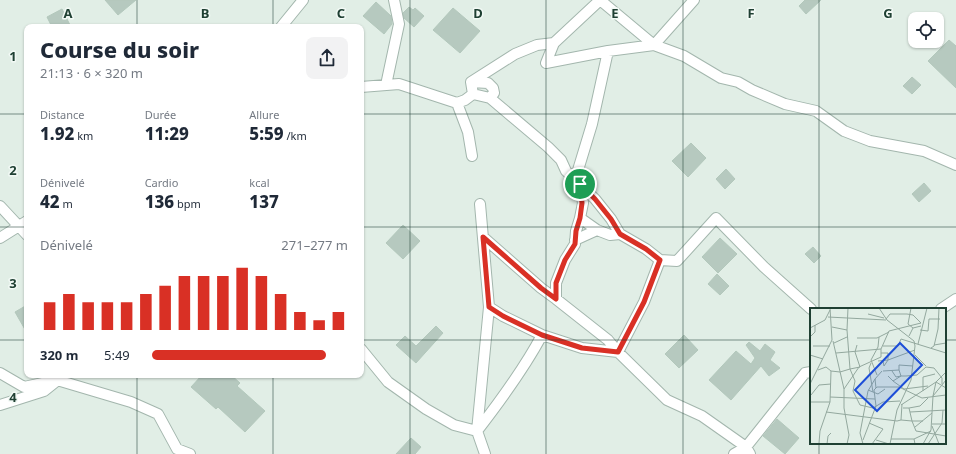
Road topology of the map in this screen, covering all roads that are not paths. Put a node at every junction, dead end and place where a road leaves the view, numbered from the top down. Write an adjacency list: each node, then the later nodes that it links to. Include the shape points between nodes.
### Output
1 (303, 0): 5 (street)
2 (394, 0): 10 (street, via 400,24)
3 (600, 0): 6 (street); 7 (street)
4 (694, 0): 7 (street)
5 (283, 24)
6 (554, 43): 8 (street, via 546,63); 9 (street, via 537,44 515,54)
7 (654, 45): 8 (street); 16 (street, via 684,56 721,78 738,82 785,104 816,111 844,131 870,141 924,151)
8 (608, 51): 17 (street)
9 (471, 82): 12 (street); 13 (street, via 488,83 494,93)
10 (386, 85): 11 (street); 14 (street, via 399,84)
11 (364, 87)
12 (473, 94): 13 (street); 14 (street)
13 (490, 98): 17 (street, via 548,147)
14 (457, 103): 15 (street, via 468,132)
15 (472, 156)
16 (956, 165)
17 (578, 182): 20 (street, via 582,203); 23 (street, via 595,199)
18 (480, 204): 24 (street)
19 (0, 206): 21 (street)
20 (580, 218): 22 (street); 26 (street)
21 (23, 224): 25 (street)
22 (597, 230): 23 (street, via 610,235); 26 (street)
23 (620, 234): 27 (street)
24 (483, 237): 28 (street); 30 (street)
25 (0, 238)
26 (576, 240): 28 (street, via 556,283)
27 (660, 260): 32 (street, via 677,261 716,218); 34 (street, via 644,302)
28 (556, 299): 34 (street, via 608,340)
29 (956, 299): 31 (street)
30 (489, 307): 33 (street); 40 (street)
31 (942, 308)
32 (810, 309)
33 (542, 335): 34 (street, via 582,348); 40 (street, via 508,390)
34 (618, 352): 41 (street, via 667,400 702,416)
35 (364, 353): 40 (street, via 388,382 426,409 454,425)
36 (810, 372): 41 (street, via 805,373)
37 (0, 373): 38 (street, via 24,388)
38 (60, 378): 39 (street, via 44,391); 42 (street, via 158,414 177,449)
39 (0, 405)
40 (477, 431): 43 (street)
41 (748, 450): 44 (street)
42 (190, 454)
43 (485, 454)
44 (734, 454)

